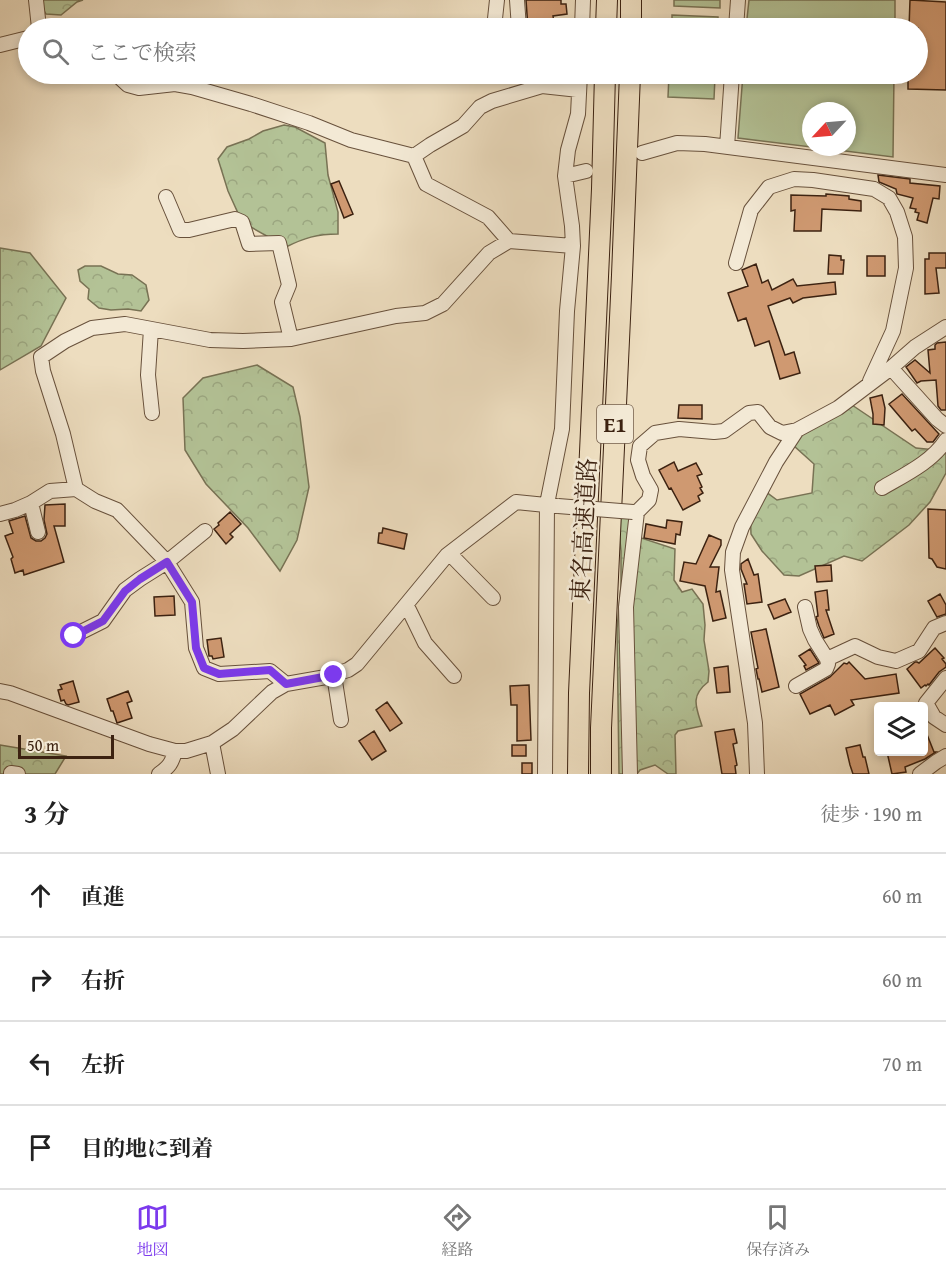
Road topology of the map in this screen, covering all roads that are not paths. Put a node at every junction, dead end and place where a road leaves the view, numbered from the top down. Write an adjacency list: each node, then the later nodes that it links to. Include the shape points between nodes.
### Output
1 (36, 0): 8 (street)
2 (497, 0): 9 (street)
3 (518, 0): 10 (street)
4 (584, 0): 11 (street)
5 (607, 0): 12 (highway)
6 (631, 0): 13 (highway)
7 (738, 0): 14 (street)
8 (38, 18)
9 (496, 18)
10 (519, 18)
11 (583, 18)
12 (606, 18)
13 (631, 18)
14 (737, 18)
15 (18, 40): 16 (street)
16 (0, 45)
17 (127, 84): 18 (street, via 139,88)
18 (176, 84)
19 (176, 84): 29 (street)
20 (530, 84): 29 (street, via 480,107 463,126)
21 (555, 84): 26 (street)
22 (579, 84): 26 (street)
23 (605, 84): 76 (highway, 東名高速道路 / E1)
24 (630, 84): 77 (highway, 東名高速道路 / E1)
25 (731, 84): 27 (street)
26 (579, 90): 32 (street)
27 (727, 147): 28 (street, via 677,143); 31 (street)
28 (642, 153)
29 (414, 156): 34 (street, via 426,184 488,217)
30 (586, 171): 32 (street)
31 (946, 175)
32 (565, 176): 35 (street)
33 (166, 197): 39 (street, via 180,230 235,219 242,222 249,244 279,243 289,285 282,302)
34 (509, 241): 35 (street); 39 (street, via 489,253 443,304 425,313)
35 (573, 246): 49 (street, via 562,429)
36 (736, 263): 41 (street, via 751,210 769,187 794,179 813,180 874,189 889,198 905,237 906,268 893,332)
37 (946, 327): 40 (street)
38 (151, 329): 39 (street, via 210,340); 42 (street, via 148,375); 47 (street, via 125,324 92,328 41,357)
39 (291, 339)
40 (891, 368): 41 (street); 43 (street)
41 (869, 383): 44 (street, via 838,408)
42 (152, 413)
43 (946, 426)
44 (797, 430): 50 (street, via 782,433 770,428 759,412 749,413 724,431 679,429 655,433 640,446 638,460 651,490 649,500); 79 (street, via 776,462 733,552 732,570 755,723)
45 (946, 440): 46 (street, via 914,469)
46 (882, 488)
47 (76, 489): 48 (street, via 50,491); 55 (street, via 117,510)
48 (31, 503): 51 (street); 53 (street)
49 (553, 505): 50 (street, bridge); 54 (street, via 516,502); 75 (street)
50 (635, 512): 78 (street, via 626,607)
51 (0, 514)
52 (205, 531): 55 (street)
53 (38, 532)
54 (450, 554): 56 (street); 57 (street)
55 (167, 562): 60 (street, via 125,591 103,621); 65 (street, via 192,602 196,648 204,668 219,674 270,670)
56 (493, 598)
57 (404, 607): 62 (street, via 357,664); 63 (street, via 425,643)
58 (805, 607): 61 (street, via 812,634)
59 (946, 623): 61 (street, via 934,628 919,651 896,661 855,646)
60 (74, 636)
61 (827, 659): 66 (street, via 826,669)
62 (334, 675): 65 (street); 68 (street)
63 (454, 676)
64 (946, 678): 69 (street, via 926,703 934,717)
65 (286, 684): 70 (street)
66 (796, 686)
67 (0, 691): 71 (street)
68 (341, 720)
69 (946, 725)
70 (212, 743): 71 (street); 74 (street)
71 (175, 752): 73 (street, via 170,766)
72 (946, 756): 80 (street)
73 (159, 774)
74 (218, 774)
75 (545, 774)
76 (578, 774)
77 (602, 774)
78 (630, 774)
79 (757, 774)
80 (920, 774)

